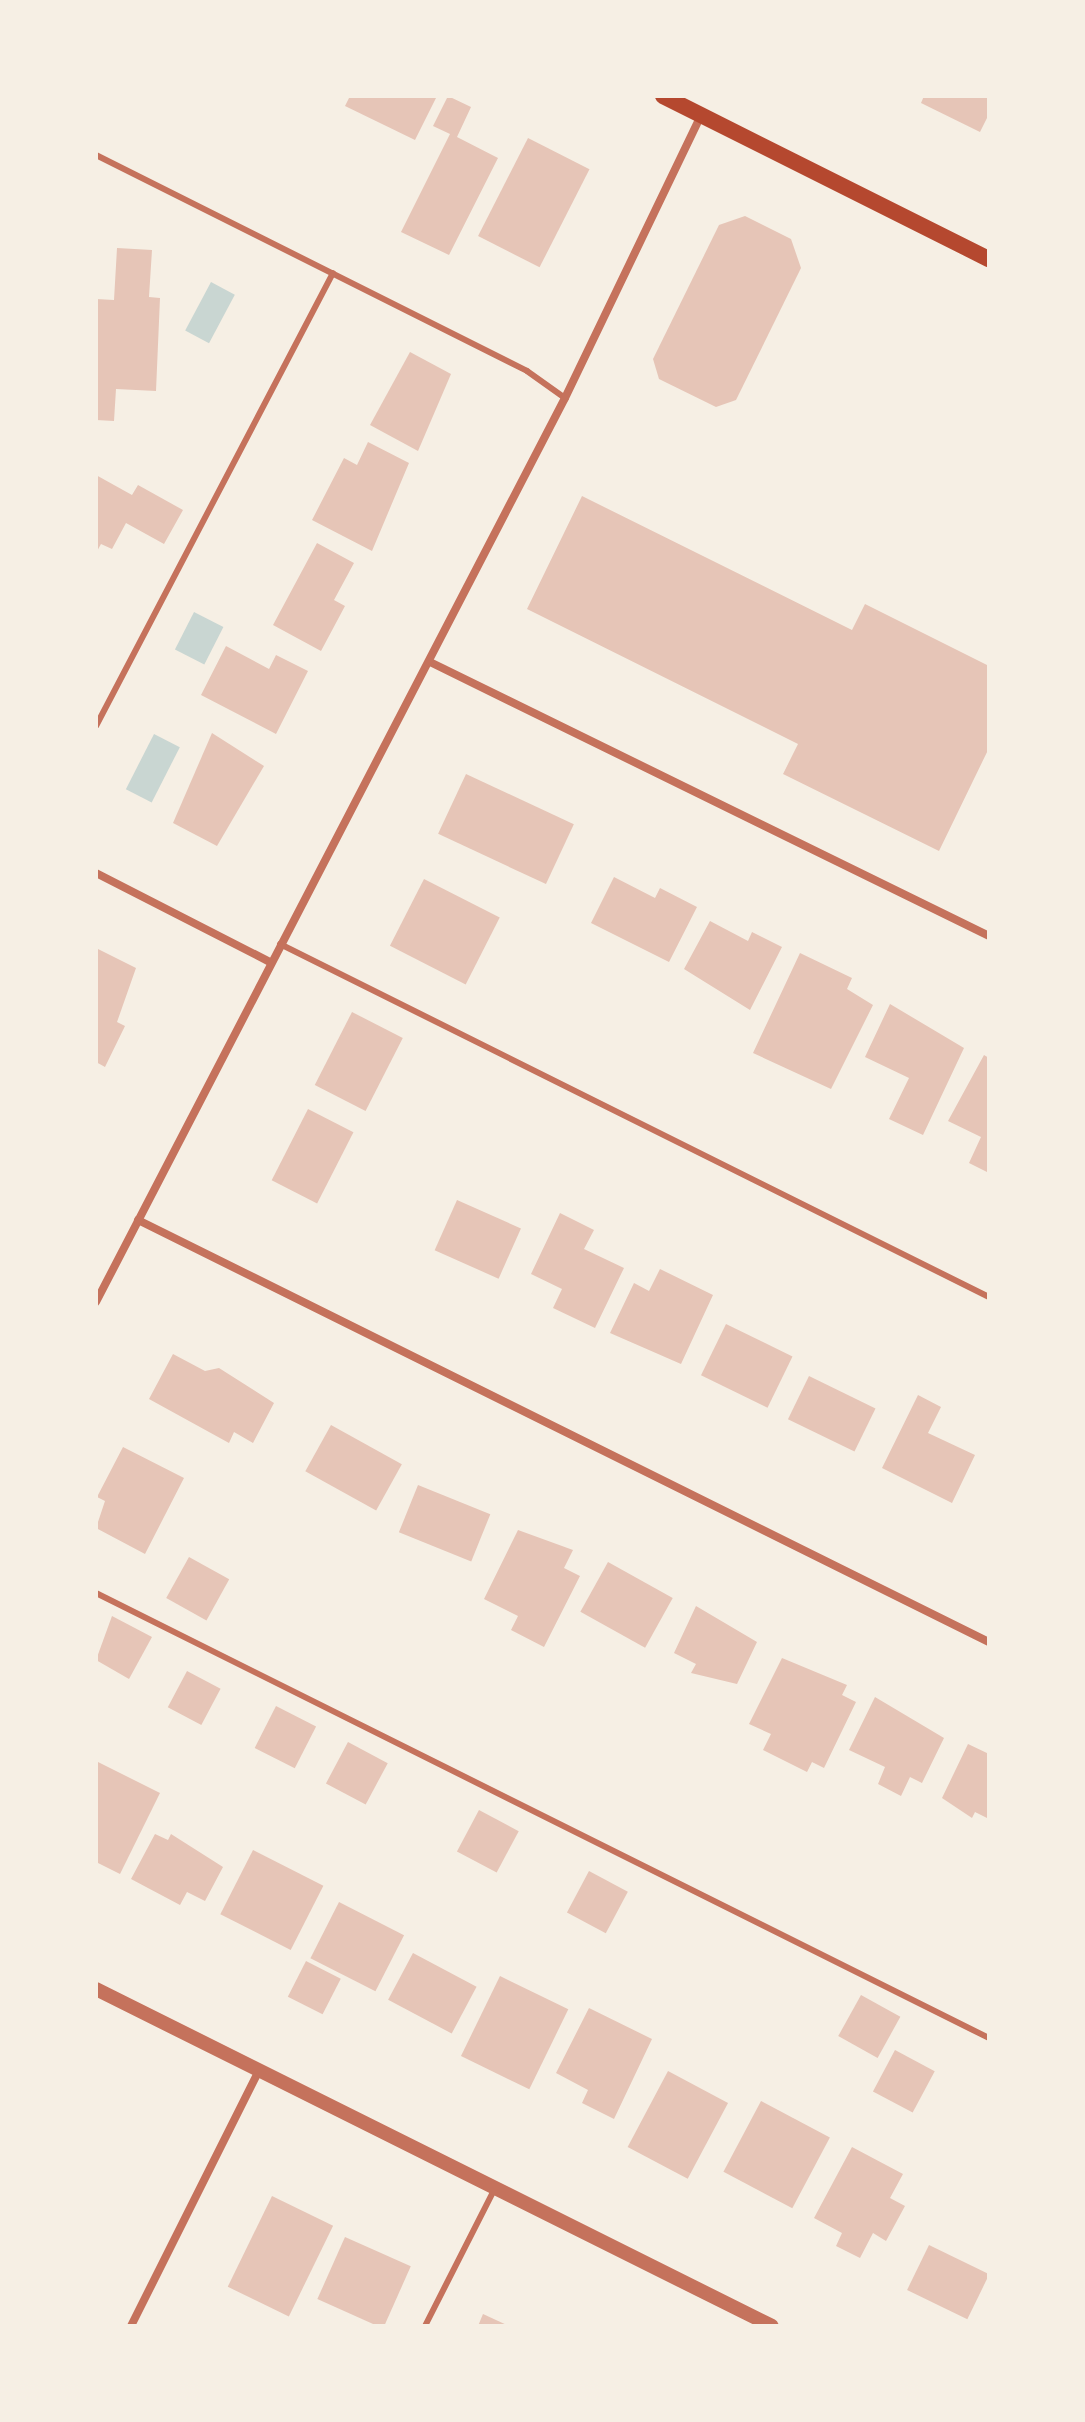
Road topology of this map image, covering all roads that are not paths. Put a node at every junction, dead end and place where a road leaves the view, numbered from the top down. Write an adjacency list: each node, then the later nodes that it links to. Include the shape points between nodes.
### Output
1 (663, 96): 2 (main road)
2 (701, 115): 4 (main road); 6 (street)
3 (96, 155): 5 (lane)
4 (989, 259)
5 (333, 273): 6 (lane, via 527,371); 8 (lane)
6 (565, 398): 7 (street)
7 (430, 662): 10 (street); 11 (street)
8 (96, 726)
9 (96, 873): 12 (street)
10 (989, 936)
11 (279, 943): 12 (street); 14 (lane)
12 (270, 962): 13 (street)
13 (138, 1220): 15 (street); 17 (street)
14 (989, 1297)
15 (96, 1302)
16 (96, 1593): 19 (lane)
17 (989, 1642)
18 (96, 1989): 20 (street)
19 (989, 2038)
20 (259, 2070): 21 (street); 22 (street)
21 (495, 2188): 23 (lane); 24 (street)
22 (131, 2326)
23 (425, 2326)
24 (772, 2326)

